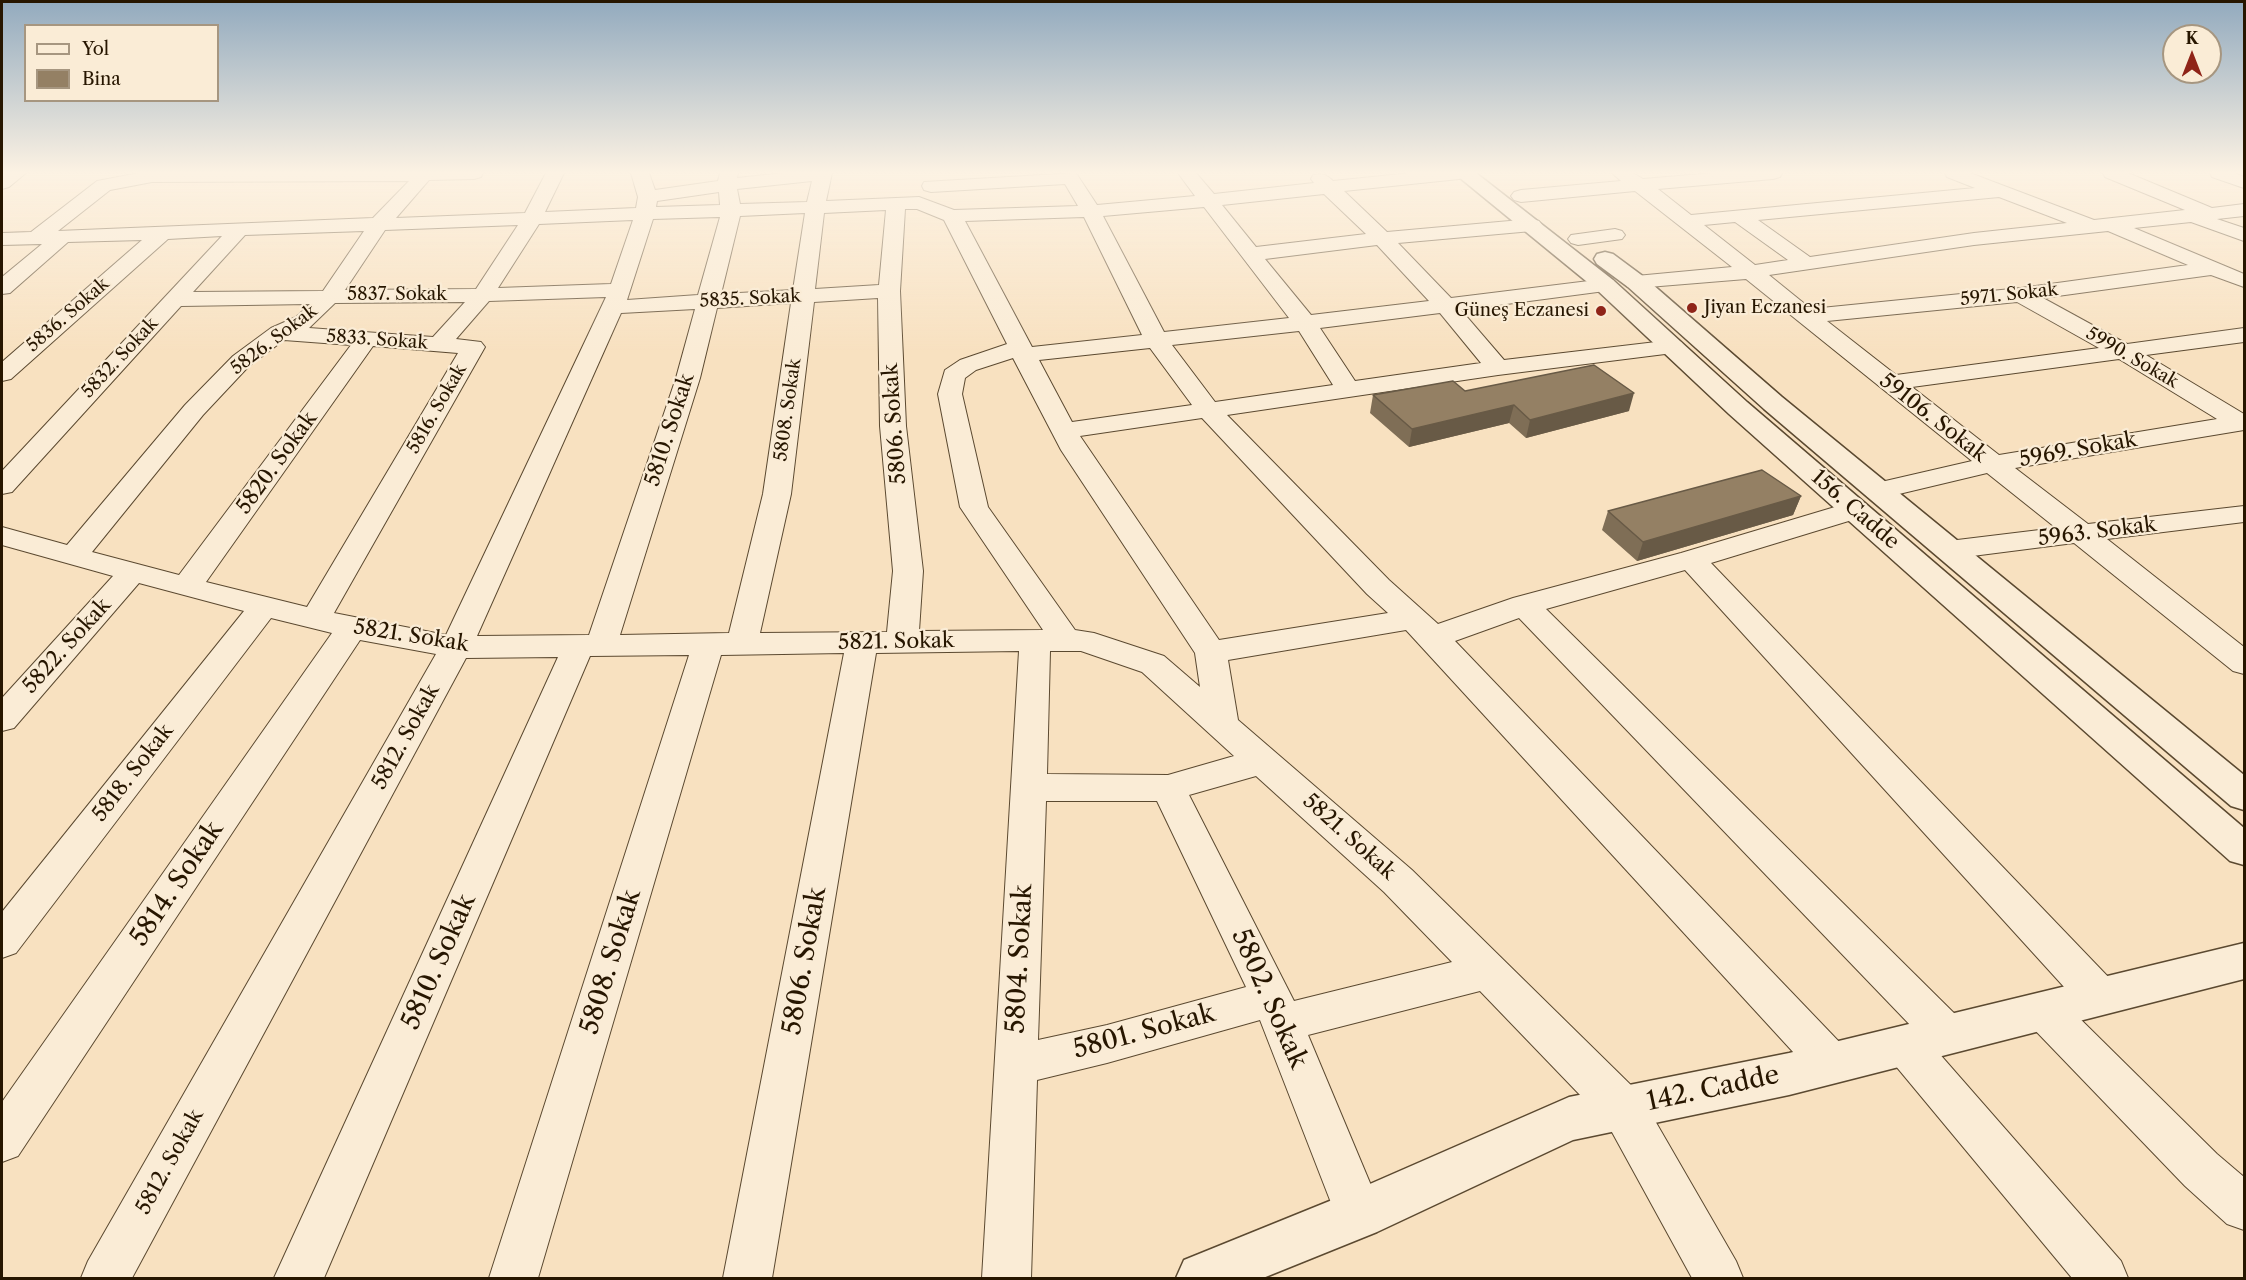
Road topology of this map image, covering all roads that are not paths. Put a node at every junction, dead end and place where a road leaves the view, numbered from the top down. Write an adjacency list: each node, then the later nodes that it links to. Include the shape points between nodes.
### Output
1 (42, 233): 24 (street)
2 (145, 233): 23 (street)
3 (162, 233): 56 (street, 5836. Sokak)
4 (236, 233): 42 (street, 5832. Sokak)
5 (373, 233): 37 (street, 5826. Sokak)
6 (523, 233): 38 (street, 5816. Sokak)
7 (637, 233): 41 (street, 5812. Sokak)
8 (726, 233): 43 (street, 5810. Sokak)
9 (812, 233): 40 (street, 5808. Sokak)
10 (901, 233): 36 (street, 5806. Sokak)
11 (960, 233): 53 (street)
12 (1102, 233): 50 (street)
13 (1234, 233): 28 (street)
14 (1376, 233): 25 (street)
15 (1443, 233): 25 (street)
16 (1541, 233): 34 (street, 156. Cadde)
17 (1571, 233): 26 (street, 156. Cadde)
18 (1700, 233): 31 (street, 59106. Sokak)
19 (1763, 233): 29 (street)
20 (2031, 233): 29 (street)
21 (2121, 233): 30 (street)
22 (1615, 235): 26 (street)
23 (63, 236): 24 (street); 35 (street)
24 (37, 237): 27 (street)
25 (1382, 238): 28 (street); 44 (street)
26 (1578, 238): 32 (street, 156. Cadde)
27 (2, 239)
28 (1252, 254): 46 (street)
29 (1807, 264): 31 (street)
30 (2213, 268): 33 (street); 39 (street, 5971. Sokak)
31 (1749, 272): 32 (street); 45 (street, 59106. Sokak)
32 (1636, 282): 64 (street, 156. Cadde)
33 (2244, 282)
34 (1605, 285): 44 (street); 52 (street, 156. Cadde)
35 (2, 288)
36 (889, 291): 40 (street, 5835. Sokak); 80 (street, 5806. Sokak, via 893,426 908,571)
37 (331, 295): 38 (street, 5837. Sokak); 42 (street, 5837. Sokak); 47 (street, 5826. Sokak, via 304,322)
38 (483, 295): 41 (street, 5837. Sokak); 51 (street, 5816. Sokak)
39 (2021, 295): 45 (street, 5971. Sokak); 54 (street, 5990. Sokak)
40 (804, 296): 43 (street, 5835. Sokak); 82 (street, 5808. Sokak, via 777,494)
41 (616, 298): 43 (street, 5835. Sokak); 84 (street, 5812. Sokak)
42 (175, 299): 63 (street, 5832. Sokak)
43 (708, 301): 83 (street, 5810. Sokak, via 688,378)
44 (1445, 305): 46 (street); 55 (street)
45 (1804, 316): 57 (street, 59106. Sokak)
46 (1305, 323): 50 (street); 58 (street)
47 (279, 333): 49 (street, 5833. Sokak); 70 (street, 5826. Sokak, via 241,361 194,410)
48 (2244, 335): 54 (street)
49 (367, 339): 51 (street, 5833. Sokak); 73 (street, 5820. Sokak)
50 (1157, 341): 53 (street); 59 (street)
51 (439, 344): 76 (street, 5816. Sokak, via 473,347)
52 (1673, 347): 55 (street); 65 (street, 156. Cadde)
53 (1021, 352): 61 (street); 79 (street, via 968,365 954,375 950,394 974,507)
54 (2124, 352): 57 (street); 60 (street, 5990. Sokak)
55 (1498, 368): 58 (street)
56 (2, 374)
57 (1889, 383): 62 (street, 59106. Sokak)
58 (1349, 390): 59 (street)
59 (1208, 410): 61 (street); 78 (street, via 1377,587)
60 (2237, 428): 62 (street, 5969. Sokak)
61 (1064, 431): 85 (street)
62 (1992, 464): 64 (street, 5969. Sokak); 67 (street, 59106. Sokak)
63 (2, 486)
64 (1878, 491): 69 (street, 156. Cadde)
65 (1855, 510): 71 (street); 93 (street, 156. Cadde)
66 (2238, 519): 67 (street, 5963. Sokak)
67 (2080, 533): 69 (street, 5963. Sokak); 86 (street, 59106. Sokak)
68 (4, 540): 70 (street, 5821. Sokak)
69 (1949, 550): 92 (street, 156. Cadde)
70 (73, 556): 72 (street, 5821. Sokak)
71 (1692, 559): 74 (street); 97 (street)
72 (133, 572): 73 (street, 5821. Sokak); 87 (street, 5822. Sokak)
73 (187, 586): 75 (street, 5821. Sokak)
74 (1524, 605): 78 (street); 100 (street)
75 (264, 606): 76 (street, 5821. Sokak); 94 (street, 5818. Sokak)
76 (315, 619): 77 (street, 5821. Sokak)
77 (352, 628): 84 (street, 5821. Sokak); 104 (street, 5814. Sokak)
78 (1422, 628): 85 (street); 101 (street)
79 (1051, 640): 80 (street, 5821. Sokak); 88 (street, 5821. Sokak, via 1083,640 1153,664); 90 (street, 5804. Sokak)
80 (902, 642): 81 (street, 5821. Sokak)
81 (862, 643): 82 (street, 5821. Sokak); 110 (street, 5806. Sokak)
82 (725, 645): 83 (street, 5821. Sokak); 109 (street, 5808. Sokak)
83 (590, 646): 84 (street, 5821. Sokak); 108 (street, 5810. Sokak)
84 (456, 647): 107 (street, 5812. Sokak)
85 (1211, 652): 88 (street)
86 (2244, 663)
87 (2, 719)
88 (1222, 725): 89 (street, 5821. Sokak)
89 (1262, 760): 91 (street); 96 (street, 5821. Sokak, via 1398,881)
90 (1028, 787): 91 (street); 102 (street, 5804. Sokak)
91 (1168, 788): 98 (street, 5802. Sokak)
92 (2244, 796)
93 (2244, 850)
94 (2, 941)
95 (2240, 966): 97 (street, 142. Cadde)
96 (1487, 971): 98 (street, 5801. Sokak); 103 (street, 5821. Sokak)
97 (2100, 997): 99 (street, 142. Cadde)
98 (1277, 1010): 102 (street, 5801. Sokak); 106 (street, 5802. Sokak)
99 (2044, 1011): 100 (street, 142. Cadde); 105 (street, via 2201,1170)
100 (1926, 1040): 101 (street, 142. Cadde); 114 (street)
101 (1831, 1063): 103 (street, 142. Cadde)
102 (1015, 1065): 111 (street, 5804. Sokak)
103 (1623, 1108): 106 (street, 142. Cadde, via 1569,1119); 113 (street, 5821. Sokak)
104 (2, 1140)
105 (2244, 1207)
106 (1359, 1214): 112 (street, 142. Cadde)
107 (105, 1278)
108 (299, 1278)
109 (514, 1278)
110 (748, 1278)
111 (1006, 1278)
112 (1202, 1278)
113 (1719, 1278)
114 (2104, 1278)

